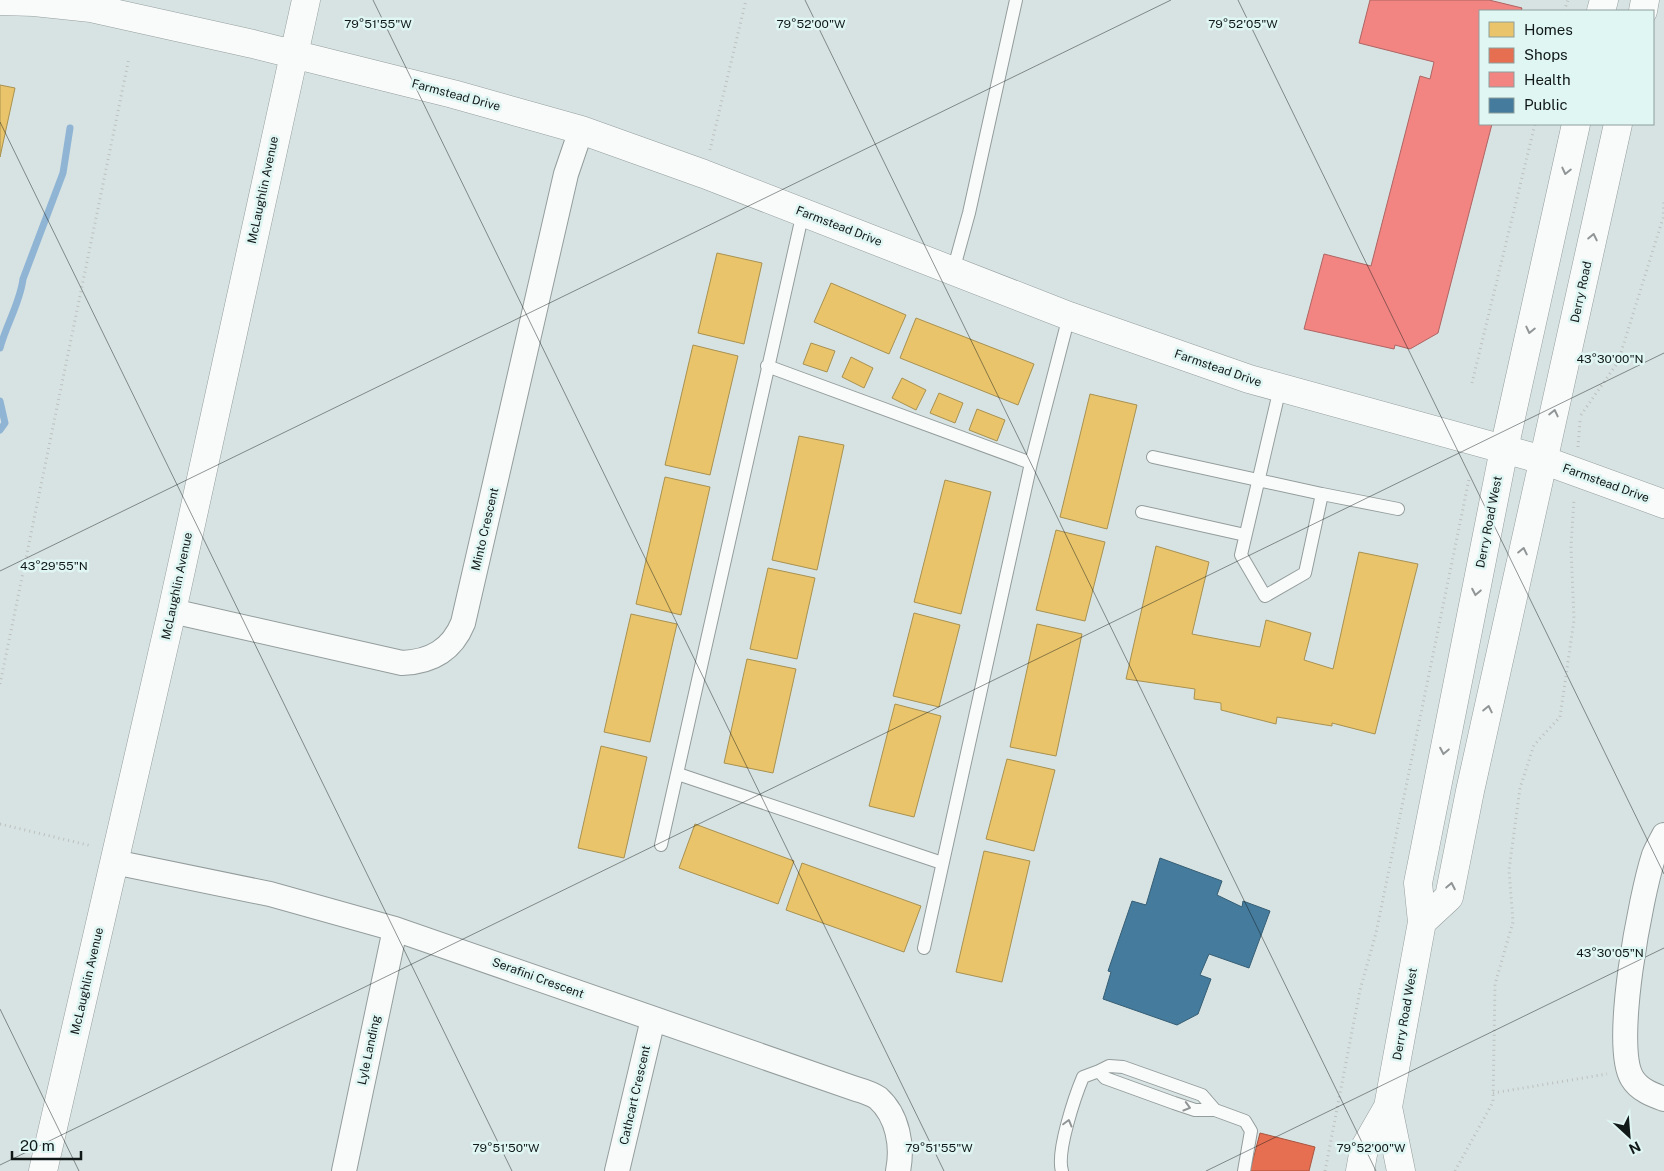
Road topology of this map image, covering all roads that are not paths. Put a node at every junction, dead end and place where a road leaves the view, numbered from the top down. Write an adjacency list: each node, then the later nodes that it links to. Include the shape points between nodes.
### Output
1 (306, 0): 4 (street, McLaughlin Avenue)
2 (1016, 0): 9 (lane)
3 (0, 1): 4 (street, Farmstead Drive, via 91,8)
4 (293, 53): 7 (street, Farmstead Drive); 23 (street, McLaughlin Avenue)
5 (1576, 125): 13 (street, Derry Road West, one-way to 13)
6 (1618, 125): 15 (street, Derry Road, one-way to 6)
7 (581, 130): 8 (street, Farmstead Drive); 23 (street, Minto Crescent, via 566,174 464,623 449,646 421,662 402,663)
8 (803, 212): 9 (street, Farmstead Drive); 11 (lane)
9 (954, 271): 10 (street, Farmstead Drive)
10 (1069, 316): 12 (street, Farmstead Drive); 16 (lane)
11 (767, 366): 16 (lane); 24 (lane)
12 (1280, 388): 13 (street, Farmstead Drive); 17 (lane)
13 (1504, 450): 15 (street, Farmstead Drive); 29 (street, Derry Road West, one-way to 29, via 1418,883)
14 (1153, 457): 17 (lane)
15 (1543, 460): 19 (street, Farmstead Drive); 29 (street, one-way to 15, via 1449,897)
16 (1031, 463): 28 (lane)
17 (1259, 479): 18 (lane); 22 (lane)
18 (1322, 494): 20 (lane); 22 (lane, via 1305,573 1265,596 1241,555)
19 (1664, 504)
20 (1398, 509)
21 (1142, 512): 22 (lane)
22 (1245, 535)
23 (172, 611): 27 (street, McLaughlin Avenue)
24 (678, 774): 26 (lane); 28 (lane)
25 (1664, 835): 33 (street, via 1654,855 1632,956 1624,1051 1632,1079 1647,1093)
26 (661, 844)
27 (115, 857): 30 (street, Serafini Crescent, via 270,894); 35 (street, McLaughlin Avenue)
28 (942, 863): 31 (lane)
29 (1422, 922): 34 (street, Derry Road West)
30 (395, 930): 32 (street, Serafini Crescent); 36 (street, Lyle Landing)
31 (924, 948)
32 (653, 1019): 37 (street, Cathcart Crescent); 38 (street, Serafini Crescent, via 877,1098 888,1111 898,1132 901,1156)
33 (1664, 1099)
34 (1388, 1106): 41 (street, Derry Road West, via 1364,1149); 42 (street, Derry Road West)
35 (43, 1171)
36 (344, 1171)
37 (617, 1171)
38 (898, 1171)
39 (1062, 1171): 40 (lane, one-way to 40, via 1066,1131 1075,1095 1083,1077 1099,1071 1110,1080 1174,1103 1195,1110 1215,1110 1245,1121 1251,1131)
40 (1244, 1171)
41 (1360, 1171)
42 (1401, 1171)

